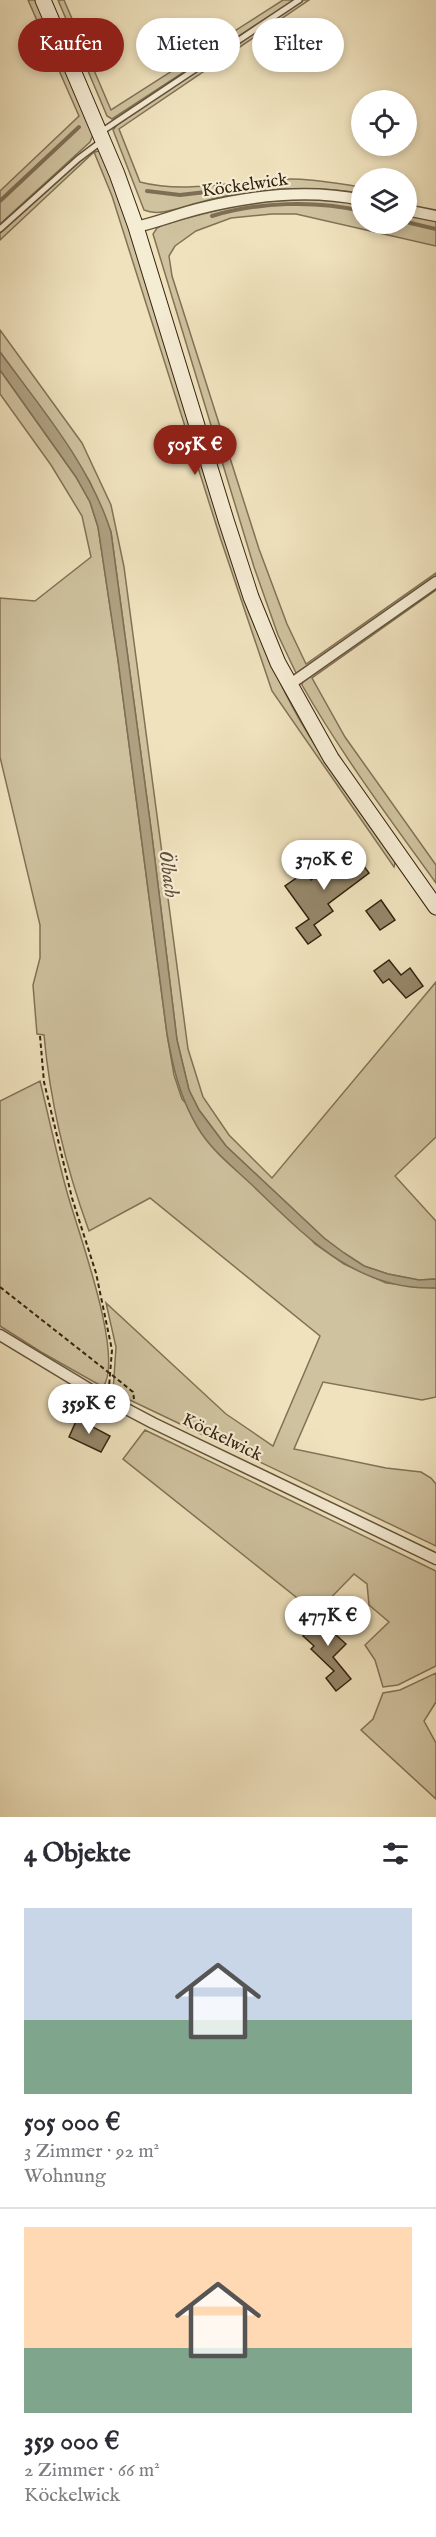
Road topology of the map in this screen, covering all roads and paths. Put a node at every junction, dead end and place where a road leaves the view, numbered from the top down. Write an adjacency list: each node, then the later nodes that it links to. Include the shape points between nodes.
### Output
1 (43, 0): 3 (main road)
2 (299, 0): 3 (lane)
3 (101, 136): 7 (main road); 8 (lane)
4 (351, 198): 7 (street, Köckelwick, via 310,195 246,199)
5 (417, 212): 6 (street)
6 (436, 216)
7 (136, 227): 10 (main road, via 248,586)
8 (0, 229)
9 (436, 582): 10 (street)
10 (289, 685): 11 (main road, via 331,758)
11 (436, 907)
12 (40, 1036): 15 (path, via 44,1082 72,1198 96,1273 112,1350)
13 (0, 1287): 15 (path)
14 (0, 1335): 16 (street, Köckelwick)
15 (111, 1374): 16 (path); 17 (path, via 133,1392)
16 (104, 1398): 17 (street, Köckelwick)
17 (137, 1415): 18 (street, Köckelwick)
18 (436, 1559)

